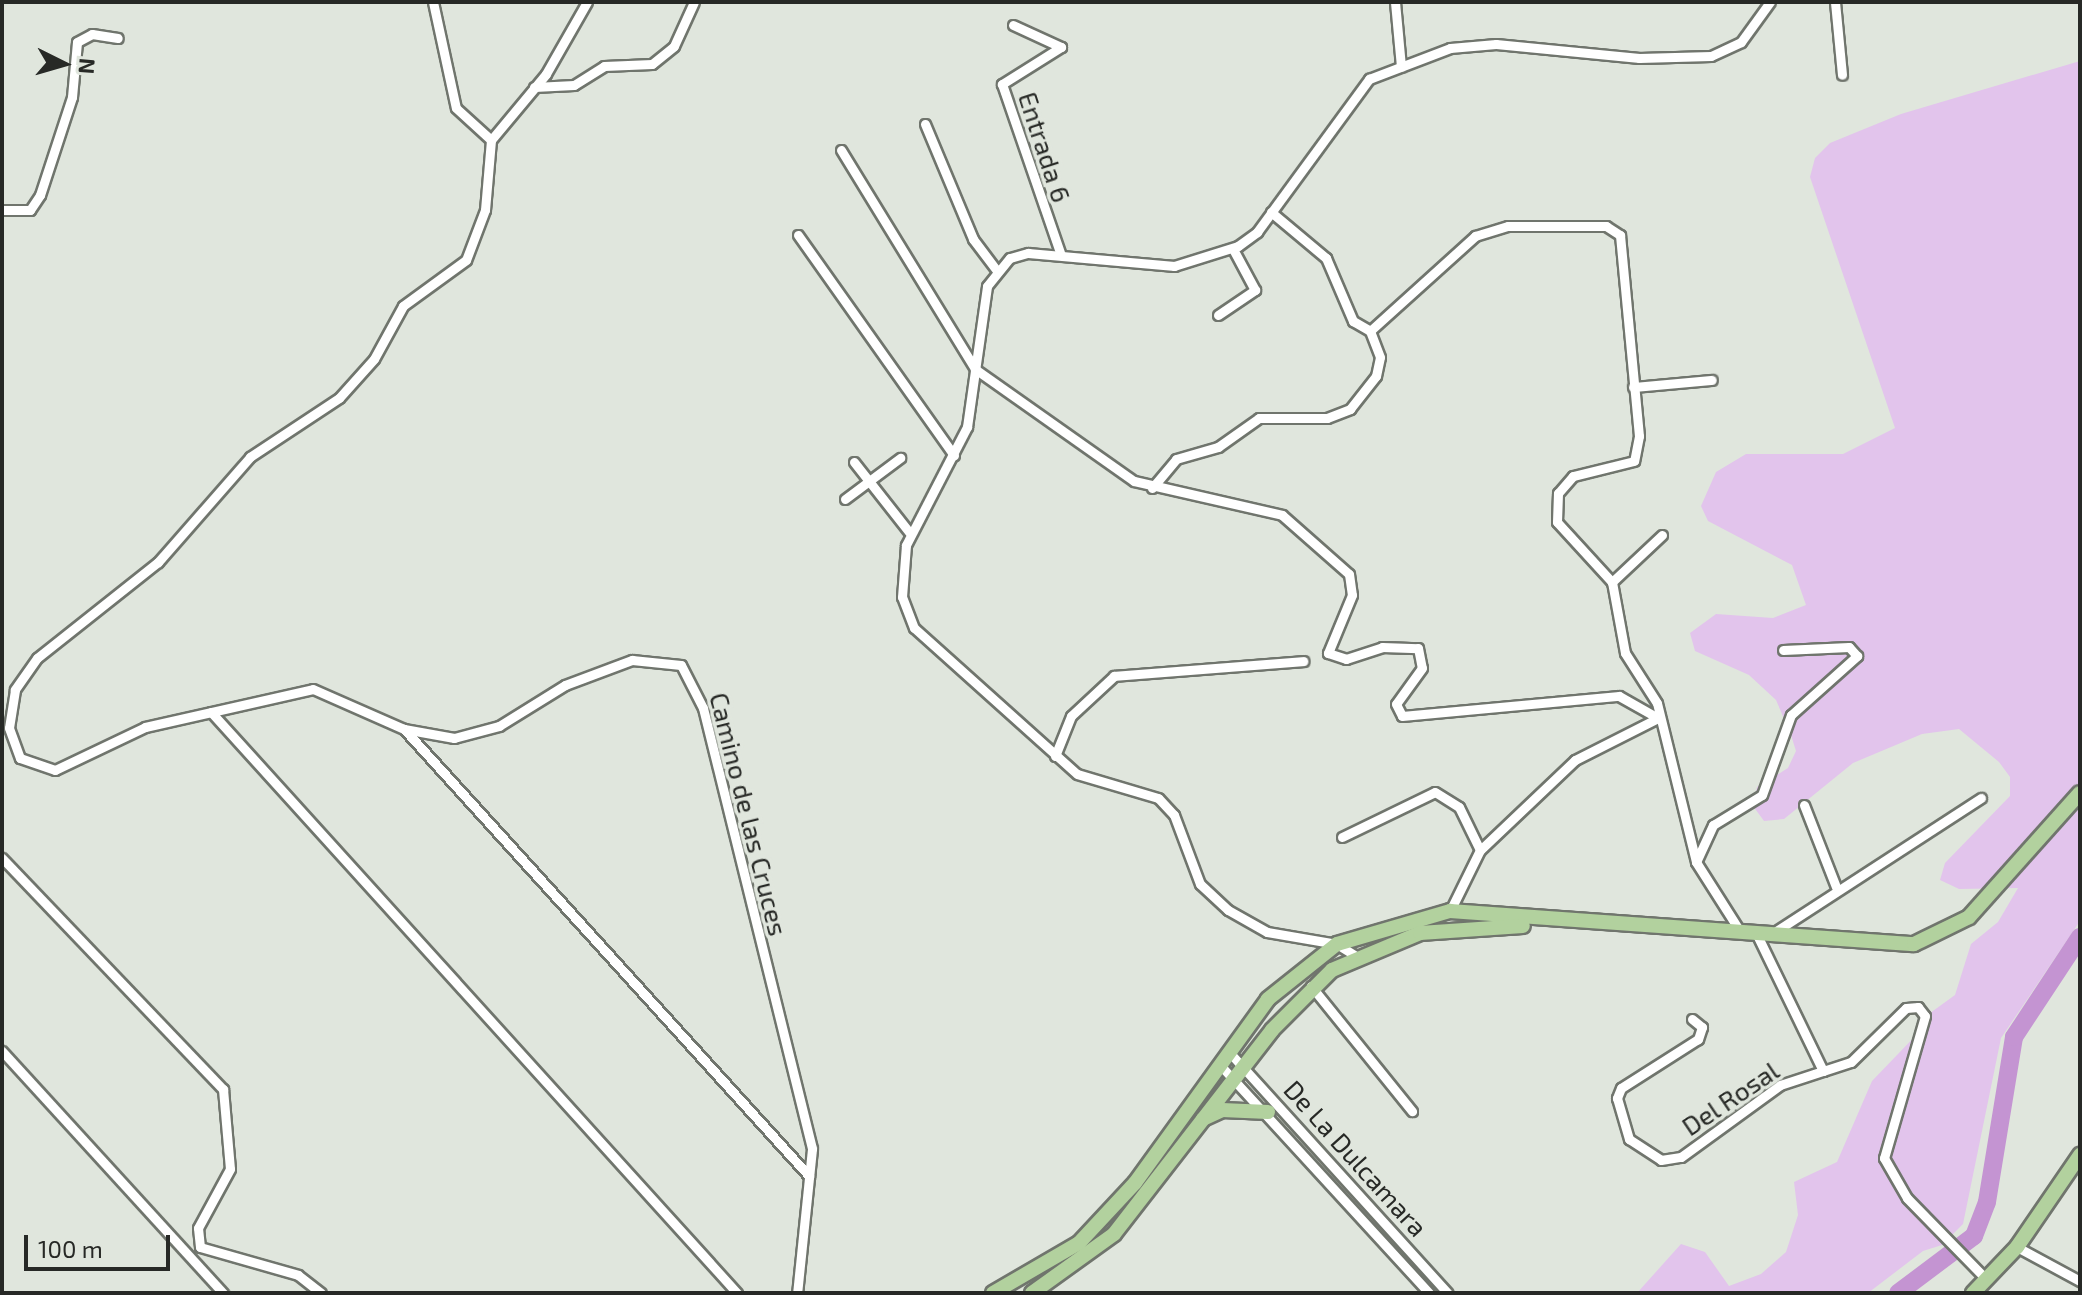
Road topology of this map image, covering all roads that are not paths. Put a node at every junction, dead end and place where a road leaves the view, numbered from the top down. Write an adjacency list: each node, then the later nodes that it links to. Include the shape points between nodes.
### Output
1 (433, 2): 13 (street, via 456,108)
2 (587, 2): 11 (street)
3 (694, 2): 11 (street, via 674,46 652,64 604,66 574,85)
4 (1395, 2): 9 (street)
5 (1770, 2): 9 (street, via 1741,42 1711,56 1639,58 1496,44 1450,48)
6 (1835, 2): 10 (street)
7 (1013, 25): 19 (street, Entrada 6, via 1061,47 1002,84)
8 (118, 38): 15 (street, via 92,34 77,42 72,97 40,195 30,210)
9 (1401, 67): 16 (street, via 1369,79 1348,99)
10 (1842, 75)
11 (534, 87): 13 (street)
12 (925, 124): 20 (street, via 973,239)
13 (491, 140): 37 (street, via 485,210 466,260 403,306 374,359 339,398 250,457 158,562 37,658)
14 (841, 150): 23 (street)
15 (2, 210)
16 (1271, 212): 18 (street); 22 (street, via 1326,258 1353,321)
17 (798, 235): 26 (street)
18 (1233, 249): 19 (street, via 1174,266); 21 (street, via 1255,290)
19 (1061, 255): 20 (street, via 1028,253)
20 (996, 270): 23 (street, via 981,305)
21 (1218, 315)
22 (1370, 331): 25 (street, via 1475,236 1508,226 1606,226 1620,235); 30 (street, via 1380,357 1376,376 1350,409 1247,423 1218,447 1176,459)
23 (975, 369): 26 (street, via 967,427); 30 (street)
24 (1712, 380): 25 (street)
25 (1633, 387): 34 (street, via 1634,461 1573,476 1558,493 1557,522)
26 (954, 455): 32 (street)
27 (900, 458): 29 (street)
28 (854, 462): 29 (street)
29 (870, 482): 31 (street); 32 (street)
30 (1152, 488): 39 (street, via 1273,511 1299,525 1354,582 1329,644 1332,658 1408,645 1423,657 1398,697 1402,716 1619,696)
31 (845, 499)
32 (909, 532): 41 (street, via 900,571 914,628)
33 (1662, 535): 34 (street)
34 (1612, 582): 39 (street, via 1625,653 1652,692)
35 (1783, 650): 48 (street, via 1849,647 1857,656 1791,715 1762,795 1713,825)
36 (1303, 661): 41 (street, via 1114,676 1071,716)
37 (5, 712): 38 (street, Camino de las Cruces, via 20,758 55,770 134,731)
38 (211, 712): 40 (street, Camino de las Cruces, via 313,689); 72 (street)
39 (1658, 718): 46 (street, via 1575,760); 48 (street)
40 (404, 729): 66 (street); 66 (street, Camino de las Cruces, via 479,735 565,685 632,660 662,658 687,669 809,1134)
41 (1055, 756): 53 (street, via 1077,774 1158,798 1174,815 1200,884 1228,910 1267,932)
42 (2080, 793): 52 (main road, via 1969,917 1937,937 1888,946)
43 (1981, 798): 49 (street)
44 (1804, 805): 49 (street)
45 (1342, 837): 46 (street, via 1435,792 1459,807)
46 (1480, 850): 50 (street)
47 (2, 858): 71 (street, via 223,1089 230,1169 198,1228 200,1247 298,1275)
48 (1696, 862): 52 (street)
49 (1836, 887): 52 (street)
50 (1450, 911): 51 (main road); 53 (main road)
51 (1571, 923): 52 (main road); 54 (main road, via 1420,933)
52 (1756, 937): 60 (street)
53 (1337, 944): 54 (street); 58 (main road, via 1268,999)
54 (1356, 956): 55 (main road)
55 (1311, 986): 59 (main road); 62 (street)
56 (1692, 1019): 60 (street, Del Rosal, via 1702,1027 1698,1039 1621,1088 1617,1098 1629,1139 1661,1160 1681,1157 1780,1085)
57 (2, 1051): 70 (street)
58 (1226, 1060): 59 (street, De La Dulcamara); 61 (street, De La Dulcamara); 74 (main road, via 1135,1183 1079,1243)
59 (1243, 1065): 61 (main road); 77 (street, De La Dulcamara)
60 (1823, 1071): 68 (street, Del Rosal, via 1851,1062 1906,1008 1918,1007 1925,1016 1884,1158 1907,1198)
61 (1232, 1078): 63 (street, De La Dulcamara); 64 (main road)
62 (1412, 1111)
63 (1268, 1112): 64 (main road, via 1222,1110); 76 (street, De La Dulcamara)
64 (1196, 1123): 75 (main road, via 1114,1234)
65 (2080, 1155): 67 (main road)
66 (809, 1176): 73 (street, Camino de las Cruces)
67 (2017, 1247): 68 (main road); 69 (street)
68 (1986, 1279): 78 (main road)
69 (2080, 1281)
70 (223, 1293)
71 (321, 1293)
72 (737, 1293)
73 (797, 1293)
74 (993, 1293)
75 (1032, 1293)
76 (1429, 1293)
77 (1448, 1293)
78 (1973, 1293)

